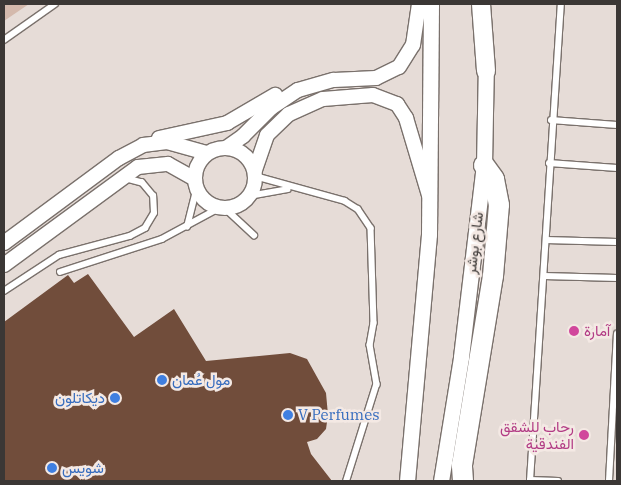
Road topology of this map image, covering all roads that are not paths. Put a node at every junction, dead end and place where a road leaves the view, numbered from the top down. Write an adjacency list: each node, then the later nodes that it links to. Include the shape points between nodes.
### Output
1 (55, 4): 7 (lane)
2 (419, 4): 9 (street, via 413,45 399,67 376,78)
3 (431, 4): 23 (main road)
4 (481, 4): 8 (main road)
5 (489, 4): 8 (main road, شارع بوشر)
6 (562, 4): 10 (lane)
7 (4, 40)
8 (486, 71): 16 (main road, شارع بوشر)
9 (319, 84): 12 (street, via 284,90 227,124 162,137); 13 (street, via 279,101)
10 (552, 120): 11 (lane); 15 (lane)
11 (617, 125)
12 (152, 142): 14 (street, via 167,142); 29 (street, via 126,153)
13 (226, 148): 14 (street); 18 (street, via 241,152)
14 (207, 153): 20 (street, via 198,165)
15 (549, 163): 17 (lane); 27 (lane)
16 (484, 165): 38 (highway, via 494,179 499,205 493,276); 41 (main road, شارع بوشر, via 461,358)
17 (617, 168)
18 (255, 173): 21 (lane); 22 (street); 23 (street, via 263,142 271,129 297,110 332,97 382,97 396,104 406,118)
19 (117, 181): 20 (street, via 138,167 160,163 175,166); 30 (street); 34 (lane, via 142,183 153,196 154,213 145,228 130,236 59,255)
20 (196, 183): 24 (street, via 204,199); 25 (lane)
21 (294, 189): 22 (lane); 39 (lane, via 352,204 363,214 373,235 374,323 370,345 378,384)
22 (249, 196): 24 (street, via 239,204)
23 (430, 197): 40 (main road)
24 (223, 207): 25 (lane); 26 (lane)
25 (187, 227): 31 (lane, via 145,246)
26 (254, 235)
27 (546, 240): 28 (lane); 32 (lane)
28 (617, 242)
29 (4, 243)
30 (4, 265)
31 (60, 272)
32 (544, 276): 33 (lane); 42 (lane)
33 (617, 278)
34 (4, 290)
35 (617, 334): 36 (lane)
36 (616, 367): 37 (lane)
37 (615, 404): 44 (lane)
38 (462, 476)
39 (347, 480)
40 (407, 481)
41 (441, 481)
42 (530, 481): 43 (lane)
43 (558, 481)
44 (609, 481)

